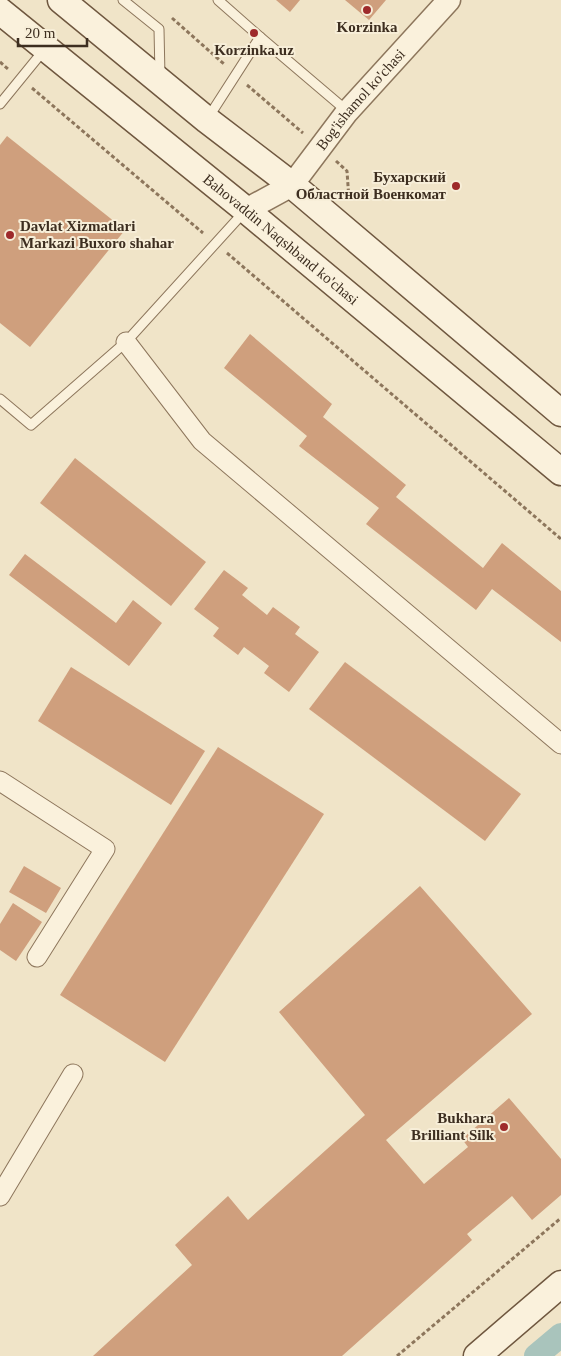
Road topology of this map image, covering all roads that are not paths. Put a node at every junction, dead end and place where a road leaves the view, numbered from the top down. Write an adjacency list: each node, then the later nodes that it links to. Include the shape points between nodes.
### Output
1 (61, 0): 8 (main road)
2 (123, 0): 8 (lane, via 158,29)
3 (218, 0): 6 (lane)
4 (449, 0): 10 (street, Bog'ishamol ko'chasi)
5 (0, 10): 7 (main road, Bahovaddin Naqshband ko'chasi)
6 (260, 37): 10 (lane); 11 (lane)
7 (46, 48): 9 (lane); 13 (main road, Bahovaddin Naqshband ko'chasi)
8 (160, 81): 11 (main road)
9 (0, 104)
10 (347, 112): 12 (street, Bog'ishamol ko'chasi)
11 (207, 120): 12 (main road)
12 (292, 185): 13 (street, Bog'ishamol ko'chasi); 16 (main road)
13 (246, 210): 14 (lane); 17 (main road, Bahovaddin Naqshband ko'chasi)
14 (126, 342): 15 (lane, via 31,425); 18 (street, via 202,440)
15 (0, 399)
16 (561, 413)
17 (561, 472)
18 (561, 744)
19 (0, 781): 20 (street, via 104,849)
20 (37, 957)
21 (73, 1074): 22 (street)
22 (0, 1196)
23 (561, 1284): 24 (main road)
24 (476, 1356)

